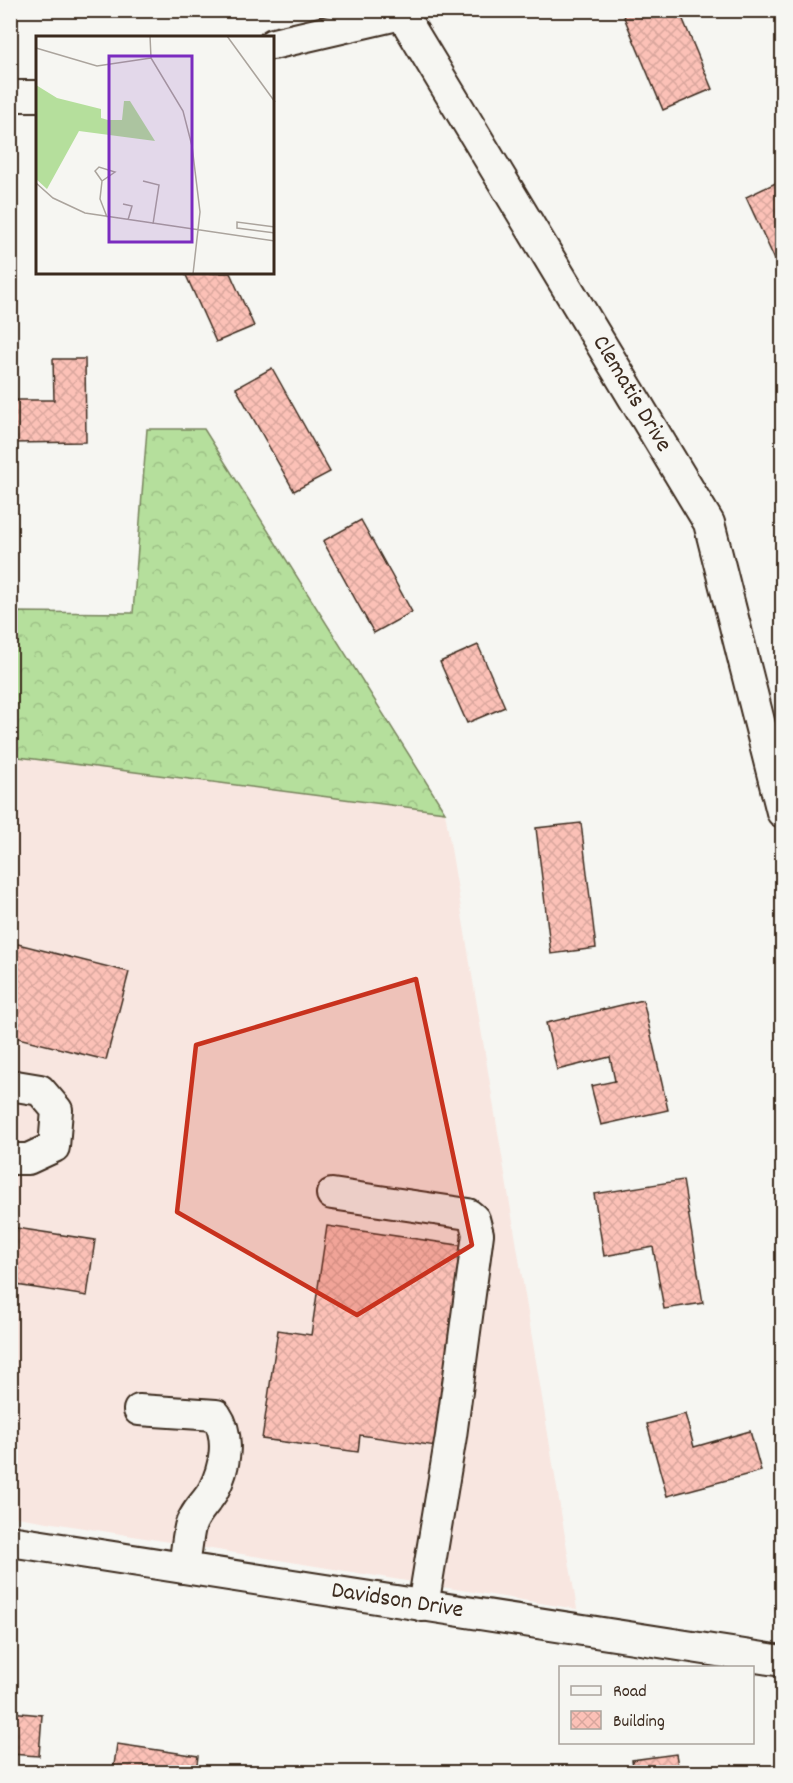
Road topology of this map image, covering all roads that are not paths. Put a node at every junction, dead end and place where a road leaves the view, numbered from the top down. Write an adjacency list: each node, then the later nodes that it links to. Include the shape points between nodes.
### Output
1 (401, 12): 2 (street); 5 (street, Clematis Drive, via 709,523)
2 (274, 44)
3 (10, 96): 4 (street)
4 (36, 96)
5 (783, 812)
6 (10, 1085): 7 (street, via 40,1090 57,1110 54,1147 28,1159)
7 (10, 1159)
8 (332, 1194): 12 (street, via 468,1214 474,1219 478,1234)
9 (139, 1410): 11 (street, via 216,1415 226,1437 213,1490 191,1525)
10 (10, 1541): 11 (street, Davidson Drive)
11 (184, 1568): 12 (street, Davidson Drive)
12 (423, 1606): 13 (street, Davidson Drive)
13 (783, 1661)

